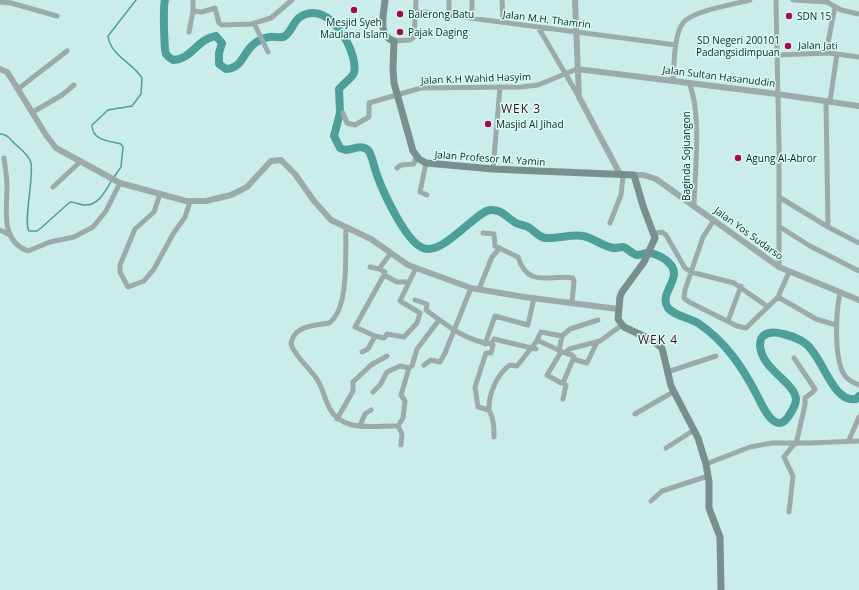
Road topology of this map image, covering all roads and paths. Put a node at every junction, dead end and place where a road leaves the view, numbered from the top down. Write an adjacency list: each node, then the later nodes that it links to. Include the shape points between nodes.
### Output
1 (193, 0): 14 (street)
2 (385, 0): 25 (main road, via 383,33)
3 (416, 0): 15 (street)
4 (449, 0): 17 (street)
5 (472, 0): 19 (street)
6 (502, 0): 20 (street)
7 (575, 0): 24 (street)
8 (750, 0): 26 (street, via 691,17 681,26)
9 (776, 0): 31 (street)
10 (793, 0): 13 (street, via 824,2)
11 (289, 1): 21 (street, via 271,18)
12 (0, 2): 18 (street)
13 (835, 7): 16 (street); 29 (street)
14 (193, 11): 21 (street, via 202,12 215,8 219,23 224,25); 23 (street)
15 (416, 11): 17 (street, Jalan M.H. Thamrin); 25 (street, via 413,39)
16 (859, 14)
17 (449, 15): 19 (street, Jalan M.H. Thamrin)
18 (57, 16)
19 (472, 18): 20 (street, Jalan M.H. Thamrin)
20 (503, 22): 22 (street, Jalan M.H. Thamrin)
21 (254, 23): 28 (street)
22 (538, 27): 24 (street, Jalan M.H. Thamrin); 35 (street)
23 (190, 32)
24 (577, 32): 26 (street, Jalan M.H. Thamrin); 34 (street)
25 (394, 41): 42 (main road, via 393,75)
26 (676, 45): 36 (street)
27 (67, 51): 40 (street)
28 (268, 52)
29 (826, 53): 30 (street, Jalan Jati); 31 (street, Jalan Jati)
30 (838, 54): 32 (street, Jalan Jati); 44 (street)
31 (776, 55): 41 (street)
32 (859, 57)
33 (0, 69): 40 (street, via 7,72)
34 (577, 69): 35 (street, Jalan K.H Wahid Hasyim); 36 (street, Jalan Sultan Hasanuddin); 43 (street)
35 (564, 73): 39 (street, Jalan K.H Wahid Hasyim, via 538,85); 43 (street)
36 (673, 81): 37 (street, Jalan Sultan Hasanuddin)
37 (689, 83): 41 (street, Jalan Sultan Hasanuddin); 62 (street, Baginda Sojuangon, via 694,96 696,115)
38 (74, 85): 46 (street)
39 (500, 87): 42 (street, Jalan K.H Wahid Hasyim, via 433,87 414,89); 53 (street)
40 (18, 89): 46 (street)
41 (777, 94): 44 (street, Jalan Sultan Hasanuddin); 60 (street)
42 (398, 95): 47 (street, Jalan K.H Wahid Hasyim, via 368,104 369,117 358,125 348,124); 48 (main road)
43 (579, 97): 54 (street)
44 (828, 101): 45 (street, Jalan Sultan Hasanuddin); 67 (street)
45 (859, 106)
46 (33, 112): 50 (street, via 56,148)
47 (343, 113)
48 (416, 156): 51 (main road, Jalan Profesor M. Yamin); 52 (street, via 414,164 401,165)
49 (4, 158): 70 (street)
50 (80, 162): 56 (street); 57 (street)
51 (426, 163): 53 (main road, Jalan Profesor M. Yamin); 59 (street, via 420,192)
52 (397, 168)
53 (493, 169): 54 (main road, Jalan Profesor M. Yamin)
54 (620, 174): 55 (main road, Jalan Profesor M. Yamin); 64 (street, via 623,177 622,193)
55 (634, 175): 62 (street, Jalan Yos Sudarso, via 656,179); 71 (main road)
56 (118, 183): 58 (street); 70 (street, via 98,222 74,237 50,242 28,251 17,245)
57 (53, 187)
58 (160, 194): 61 (street); 61 (street, via 156,210 135,229 120,265 120,272 128,288 144,281 154,269 185,217)
59 (427, 195)
60 (779, 197): 66 (street); 67 (street)
61 (190, 202): 65 (street, via 216,200 239,192 247,187 267,164 276,160 286,165 294,174 324,214)
62 (694, 206): 63 (street, Jalan Yos Sudarso)
63 (714, 220): 76 (street, Jalan Yos Sudarso); 80 (street, via 704,234)
64 (610, 223)
65 (346, 227): 74 (street, via 371,239); 125 (street, via 344,287 339,310 329,323 300,329 292,338 291,344 319,382)
66 (780, 227): 76 (street); 79 (street, via 810,246)
67 (828, 227): 72 (street)
68 (0, 230): 70 (street)
69 (484, 233): 73 (street, via 494,234 495,245)
70 (8, 234)
71 (655, 237): 80 (street, via 662,232 666,235 683,266); 94 (main road, via 644,262 622,292)
72 (859, 243)
73 (500, 248): 86 (street, via 492,257); 92 (street, via 518,257 522,267 540,278 573,278)
74 (390, 254): 77 (street); 78 (street)
75 (370, 266): 78 (street)
76 (779, 267): 81 (street, Jalan Yos Sudarso)
77 (416, 268): 83 (street); 85 (street)
78 (379, 269): 82 (street)
79 (859, 271)
80 (691, 272): 84 (street); 97 (street, via 685,299)
81 (789, 272): 87 (street, Jalan Yos Sudarso); 88 (street)
82 (384, 275): 83 (street, via 397,282); 101 (street, via 355,327)
83 (409, 282): 101 (street, via 400,301 420,313 417,323 404,337 387,334 384,338)
84 (741, 286): 93 (street); 97 (street)
85 (471, 288): 86 (street); 100 (street)
86 (479, 289): 89 (street)
87 (840, 293): 91 (street, Jalan Yos Sudarso); 99 (street)
88 (778, 297): 93 (street); 99 (street, via 816,318)
89 (534, 298): 92 (street); 105 (street, via 528,325 495,316)
90 (415, 300): 95 (street, via 427,304 426,310)
91 (859, 300)
92 (572, 302): 94 (street)
93 (768, 307): 97 (street, via 746,328)
94 (618, 309): 98 (main road, via 618,319)
95 (439, 320): 100 (street); 114 (street, via 417,349 413,364)
96 (598, 320): 102 (street, via 570,329)
97 (728, 321)
98 (622, 325): 104 (street); 115 (main road, via 658,344 664,354)
99 (836, 325): 117 (street, via 841,367 845,376)
100 (453, 330): 105 (street, via 472,340); 113 (street, via 440,362 431,360)
101 (375, 336): 107 (street, via 368,349)
102 (562, 336): 103 (street, via 542,331); 108 (street)
103 (537, 340): 106 (street); 108 (street)
104 (597, 342): 108 (street); 112 (street, via 587,363)
105 (488, 344): 106 (street, via 494,339); 122 (street, via 493,345 491,354 486,353 475,387 478,407)
106 (534, 348): 122 (street, via 517,366 510,365 502,372 489,398)
107 (362, 352)
108 (562, 352): 112 (street, via 574,356); 116 (street, via 547,375)
109 (387, 356): 125 (street, via 371,365 353,382 353,391)
110 (716, 356): 115 (street)
111 (794, 358): 133 (street, via 815,389 805,398)
112 (573, 359): 116 (street)
113 (424, 365)
114 (409, 368): 118 (street, via 400,366 387,372); 127 (street, via 401,395 405,401 404,418)
115 (667, 372): 119 (main road)
116 (563, 383): 120 (street, via 566,385)
117 (858, 385)
118 (373, 392)
119 (673, 392): 123 (street); 128 (main road)
120 (563, 399)
121 (371, 410): 126 (street, via 365,414)
122 (489, 410): 129 (street, via 494,423)
123 (634, 414)
124 (859, 417): 130 (street)
125 (337, 419): 126 (street, via 352,425)
126 (360, 425): 127 (street)
127 (398, 426): 132 (street, via 402,434)
128 (694, 430): 134 (street); 135 (main road)
129 (494, 437)
130 (849, 440): 131 (street); 133 (street)
131 (859, 441)
132 (401, 444)
133 (795, 444): 135 (street, via 761,444); 138 (street, via 784,457 793,476)
134 (666, 448)
135 (706, 464): 136 (main road)
136 (708, 476): 137 (street, via 662,491); 139 (main road, via 708,508 718,531 720,544)
137 (651, 501)
138 (789, 512)
139 (721, 590)

